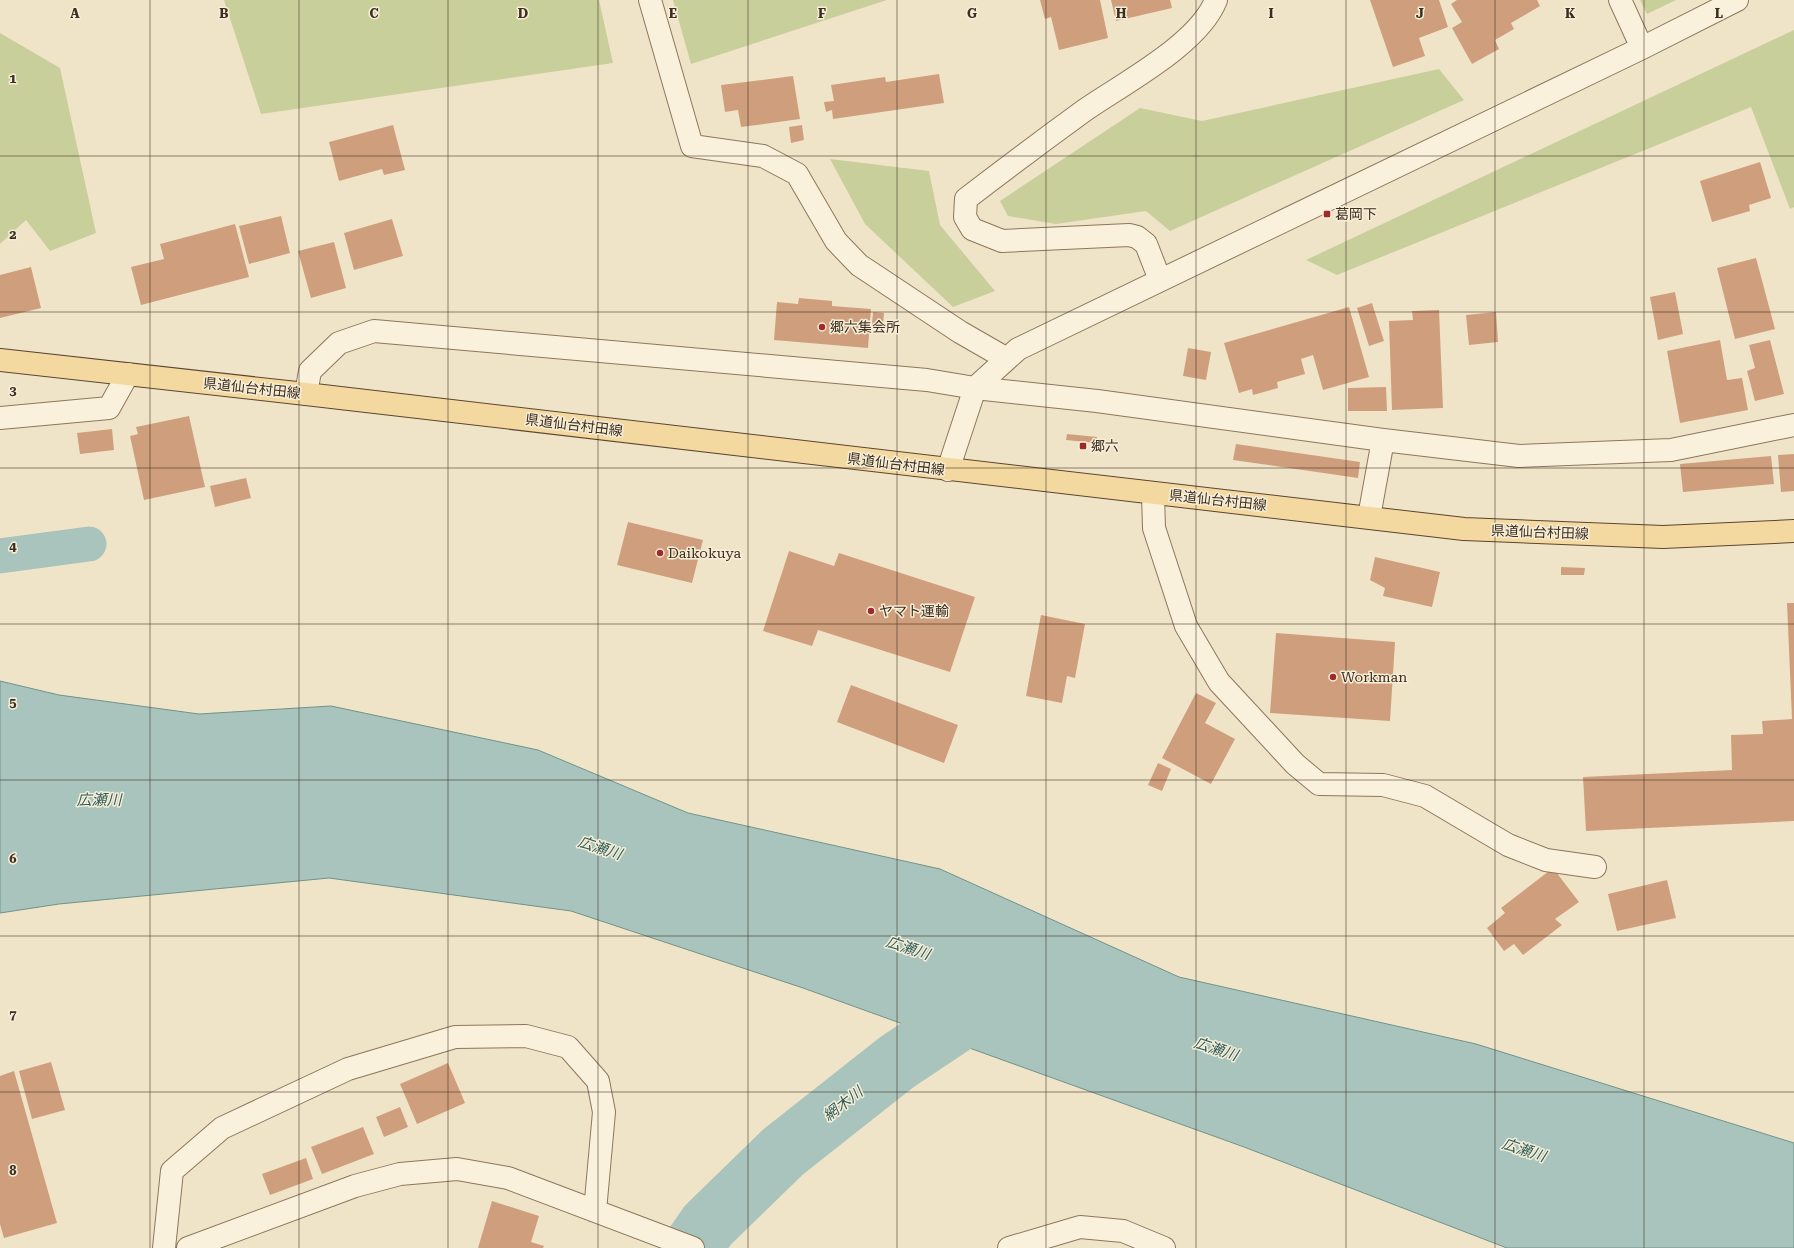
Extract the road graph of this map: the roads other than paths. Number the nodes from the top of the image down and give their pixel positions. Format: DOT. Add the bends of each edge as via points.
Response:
graph roads {
  1 [pos="650,0"];
  2 [pos="1216,0"];
  3 [pos="1620,0"];
  4 [pos="1737,0"];
  5 [pos="1642,48"];
  6 [pos="1160,280"];
  7 [pos="1007,359"];
  8 [pos="0,360"];
  9 [pos="128,374"];
  10 [pos="975,388"];
  11 [pos="306,394"];
  12 [pos="0,418"];
  13 [pos="1794,425"];
  14 [pos="1382,440"];
  15 [pos="948,470"];
  16 [pos="1153,494"];
  17 [pos="1369,517"];
  18 [pos="1794,531"];
  19 [pos="1595,867"];
  20 [pos="596,1211"];
  21 [pos="164,1248"];
  22 [pos="188,1248"];
  23 [pos="694,1248"];
  24 [pos="1009,1248"];
  25 [pos="1164,1248"];
  1 -- 7 [label="street" via="692,146 763,156 797,174 836,241 859,264 960,332"];
  2 -- 6 [label="street" via="1212,11 1196,31 1170,52 1086,110 966,199 965,217 972,229 1002,241 1129,235 1137,237 1146,244"];
  3 -- 5 [label="street"];
  4 -- 5 [label="street"];
  5 -- 6 [label="street"];
  6 -- 7 [label="street" via="1018,349"];
  7 -- 10 [label="street"];
  8 -- 9 [label="main road, 県道仙台村田線"];
  9 -- 11 [label="main road, 県道仙台村田線"];
  9 -- 12 [label="street" via="109,408"];
  10 -- 11 [label="street" via="927,380 374,331 339,343 310,371"];
  10 -- 14 [label="street" via="1097,401"];
  10 -- 15 [label="street"];
  11 -- 15 [label="main road, 県道仙台村田線"];
  13 -- 14 [label="street" via="1671,450 1518,456"];
  14 -- 17 [label="street"];
  15 -- 16 [label="main road, 県道仙台村田線"];
  16 -- 17 [label="main road, 県道仙台村田線"];
  16 -- 19 [label="street" via="1154,528 1186,626 1220,682 1295,764 1319,784 1383,785 1425,796 1514,847 1546,860"];
  17 -- 18 [label="main road, 県道仙台村田線" via="1464,529 1664,537"];
  20 -- 21 [label="street" via="604,1112 598,1081 568,1047 526,1036 455,1037 348,1069 222,1128 172,1171"];
  20 -- 22 [label="street" via="508,1178 457,1169 407,1174 355,1186"];
  20 -- 23 [label="street"];
  24 -- 25 [label="street" via="1080,1227 1123,1231"];
}
